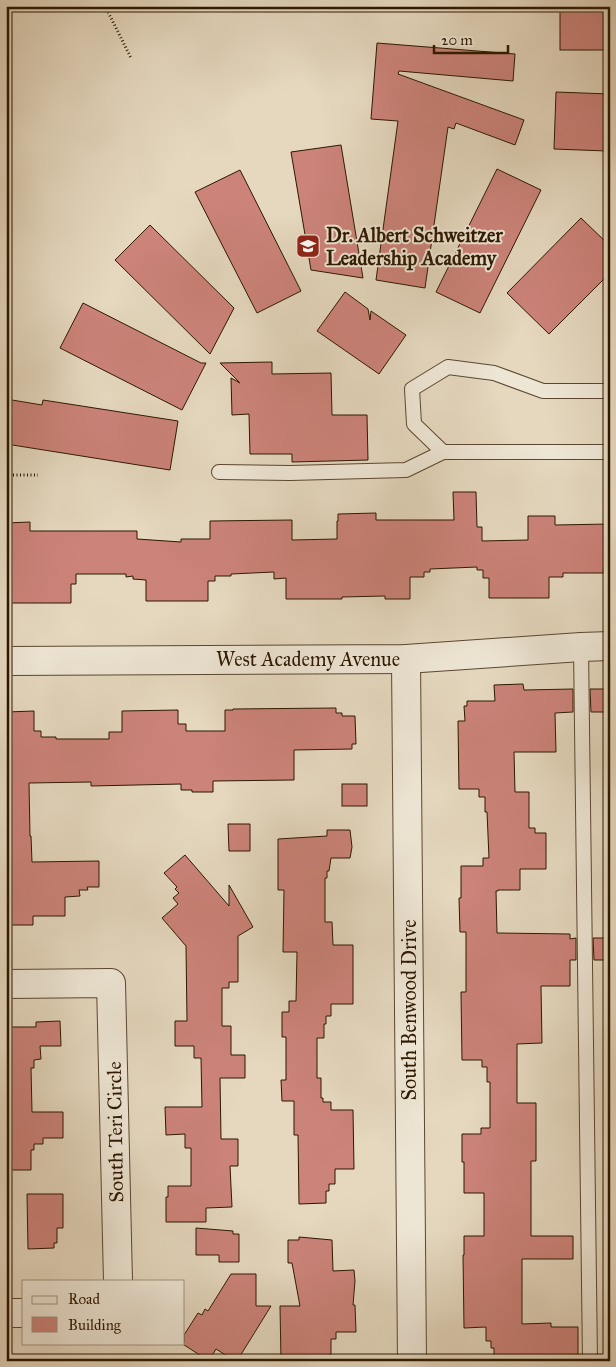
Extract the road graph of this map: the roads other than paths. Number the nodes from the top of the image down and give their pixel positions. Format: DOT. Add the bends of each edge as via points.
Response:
graph roads {
  1 [pos="610,391"];
  2 [pos="443,452"];
  3 [pos="610,452"];
  4 [pos="219,472"];
  5 [pos="581,646"];
  6 [pos="610,646"];
  7 [pos="406,659"];
  8 [pos="6,661"];
  9 [pos="6,984"];
  10 [pos="118,1280"];
  11 [pos="6,1313"];
  12 [pos="22,1313"];
  13 [pos="412,1361"];
  14 [pos="590,1361"];
  1 -- 2 [label="lane" via="543,391 494,374 448,367 412,390 414,424"];
  2 -- 3 [label="lane"];
  2 -- 4 [label="lane" via="406,470"];
  5 -- 6 [label="street, West Academy Avenue"];
  5 -- 7 [label="street, West Academy Avenue"];
  5 -- 14 [label="lane"];
  7 -- 8 [label="street, West Academy Avenue"];
  7 -- 13 [label="street, South Benwood Drive"];
  9 -- 10 [label="street, South Teri Circle" via="111,983"];
  11 -- 12 [label="street"];
}
